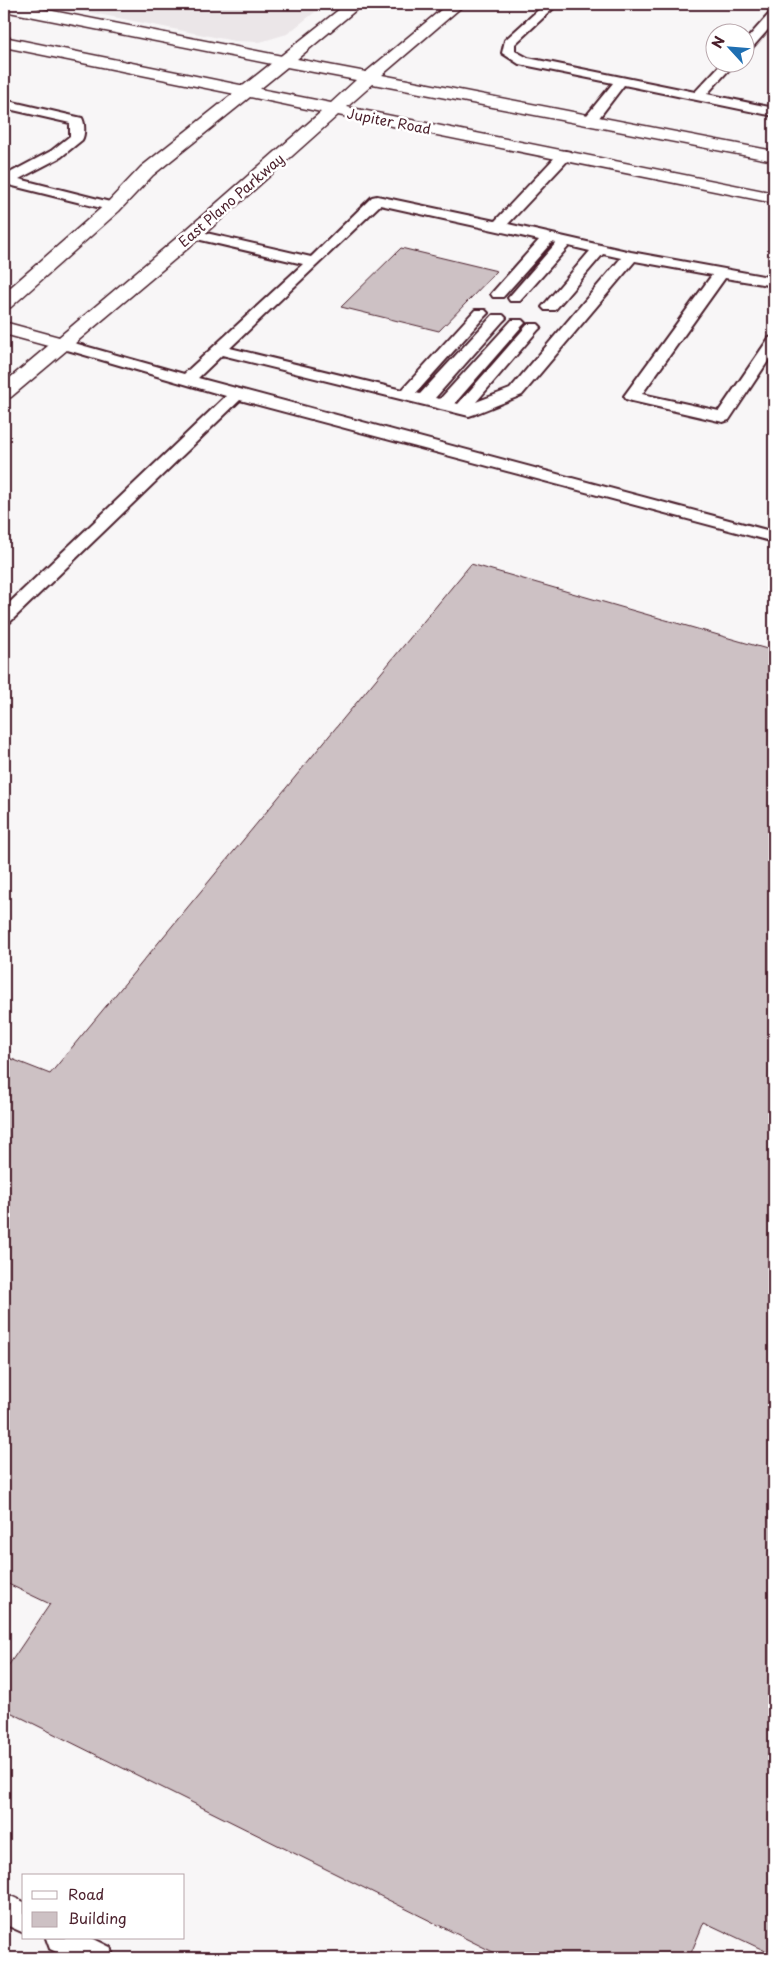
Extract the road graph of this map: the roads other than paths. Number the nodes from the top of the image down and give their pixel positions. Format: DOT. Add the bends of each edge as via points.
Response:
graph roads {
  1 [pos="355,4"];
  2 [pos="457,4"];
  3 [pos="552,4"];
  4 [pos="16,6"];
  5 [pos="774,16"];
  6 [pos="756,35"];
  7 [pos="4,42"];
  8 [pos="282,61"];
  9 [pos="721,72"];
  10 [pos="368,79"];
  11 [pos="621,81"];
  12 [pos="245,91"];
  13 [pos="698,97"];
  14 [pos="4,104"];
  15 [pos="334,110"];
  16 [pos="774,112"];
  17 [pos="590,120"];
  18 [pos="565,155"];
  19 [pos="774,156"];
  20 [pos="5,181"];
  21 [pos="774,198"];
  22 [pos="113,207"];
  23 [pos="498,226"];
  24 [pos="193,234"];
  25 [pos="548,238"];
  26 [pos="566,241"];
  27 [pos="583,245"];
  28 [pos="599,249"];
  29 [pos="631,256"];
  30 [pos="571,260"];
  31 [pos="314,262"];
  32 [pos="721,273"];
  33 [pos="774,282"];
  34 [pos="498,294"];
  35 [pos="515,298"];
  36 [pos="4,303"];
  37 [pos="550,307"];
  38 [pos="480,314"];
  39 [pos="498,318"];
  40 [pos="518,323"];
  41 [pos="533,327"];
  42 [pos="4,328"];
  43 [pos="774,341"];
  44 [pos="62,344"];
  45 [pos="219,350"];
  46 [pos="187,380"];
  47 [pos="4,393"];
  48 [pos="237,394"];
  49 [pos="406,395"];
  50 [pos="424,400"];
  51 [pos="444,405"];
  52 [pos="462,409"];
  53 [pos="774,537"];
  54 [pos="4,618"];
  55 [pos="4,1908"];
  56 [pos="22,1917"];
  57 [pos="66,1940"];
  58 [pos="99,1958"];
  1 -- 8 [label="main road"];
  2 -- 10 [label="main road, East Plano Parkway"];
  3 -- 11 [label="lane" via="508,43 508,53 524,61"];
  4 -- 8 [label="main road"];
  5 -- 6 [label="lane"];
  7 -- 12 [label="main road, Jupiter Road"];
  8 -- 10 [label="main road"];
  8 -- 12 [label="main road"];
  9 -- 13 [label="lane"];
  10 -- 15 [label="main road, East Plano Parkway"];
  10 -- 17 [label="main road"];
  11 -- 13 [label="lane"];
  11 -- 17 [label="lane"];
  12 -- 15 [label="main road, Jupiter Road"];
  12 -- 22 [label="main road" via="147,171"];
  13 -- 16 [label="lane"];
  14 -- 20 [label="lane" via="77,121 77,137 56,154"];
  15 -- 18 [label="main road, Jupiter Road"];
  15 -- 24 [label="main road, East Plano Parkway"];
  17 -- 19 [label="main road"];
  18 -- 21 [label="main road, Jupiter Road"];
  18 -- 23 [label="lane"];
  20 -- 22 [label="lane"];
  22 -- 36 [label="main road"];
  23 -- 25 [label="lane"];
  23 -- 31 [label="lane" via="377,200"];
  24 -- 31 [label="lane"];
  24 -- 44 [label="main road, East Plano Parkway"];
  25 -- 26 [label="lane"];
  25 -- 34 [label="lane"];
  26 -- 27 [label="lane"];
  26 -- 35 [label="lane"];
  27 -- 28 [label="lane"];
  27 -- 30 [label="lane"];
  28 -- 29 [label="lane"];
  28 -- 37 [label="lane"];
  29 -- 32 [label="lane"];
  29 -- 52 [label="lane" via="516,392 469,411"];
  31 -- 45 [label="lane"];
  32 -- 33 [label="lane"];
  32 -- 43 [label="lane" via="632,396 723,417"];
  38 -- 49 [label="lane"];
  39 -- 50 [label="lane"];
  40 -- 51 [label="lane"];
  41 -- 52 [label="lane"];
  42 -- 44 [label="main road"];
  44 -- 46 [label="lane"];
  44 -- 47 [label="main road, East Plano Parkway"];
  45 -- 46 [label="lane"];
  45 -- 49 [label="lane"];
  46 -- 48 [label="lane"];
  48 -- 53 [label="lane"];
  48 -- 54 [label="lane"];
  49 -- 50 [label="lane"];
  50 -- 51 [label="lane"];
  51 -- 52 [label="lane"];
  55 -- 56 [label="lane"];
  57 -- 58 [label="lane"];
}
